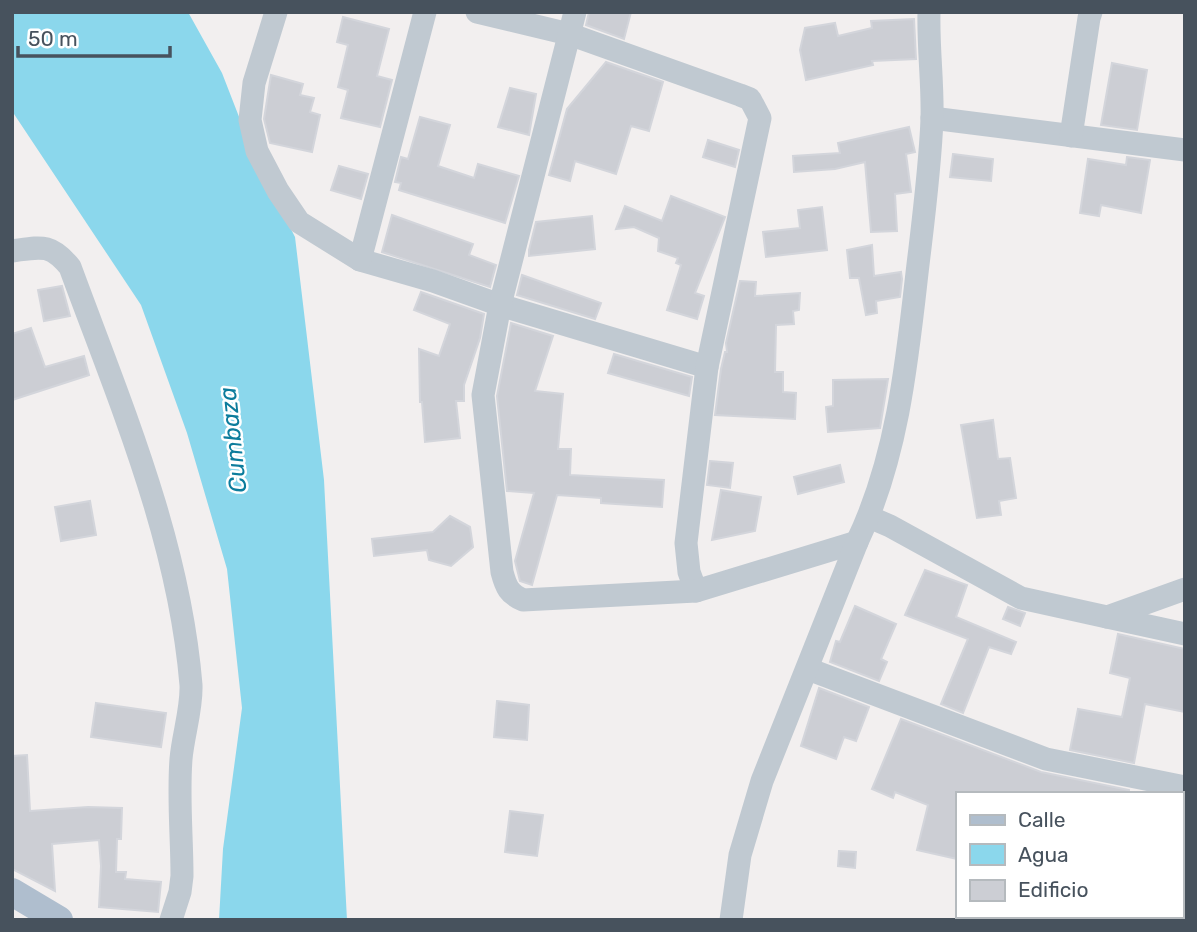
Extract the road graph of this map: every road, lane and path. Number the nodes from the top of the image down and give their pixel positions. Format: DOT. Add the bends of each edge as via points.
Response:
graph roads {
  1 [pos="276,12"];
  2 [pos="425,12"];
  3 [pos="477,12"];
  4 [pos="929,12"];
  5 [pos="1091,12"];
  6 [pos="572,23"];
  7 [pos="932,118"];
  8 [pos="1071,136"];
  9 [pos="1185,150"];
  10 [pos="12,251"];
  11 [pos="360,260"];
  12 [pos="500,305"];
  13 [pos="707,368"];
  14 [pos="869,517"];
  15 [pos="857,542"];
  16 [pos="1185,589"];
  17 [pos="696,591"];
  18 [pos="1107,617"];
  19 [pos="1185,634"];
  20 [pos="808,669"];
  21 [pos="1185,788"];
  22 [pos="12,892"];
  23 [pos="59,920"];
  24 [pos="172,920"];
  25 [pos="731,920"];
  1 -- 11 [label="street" via="254,83 250,120 257,151 299,222"];
  2 -- 11 [label="street"];
  3 -- 6 [label="street"];
  4 -- 7 [label="street"];
  5 -- 8 [label="street"];
  6 -- 12 [label="street"];
  6 -- 13 [label="street" via="750,99 760,118"];
  7 -- 8 [label="street"];
  7 -- 14 [label="street" via="906,363"];
  8 -- 9 [label="street"];
  10 -- 24 [label="street" via="51,249 70,267 145,471 168,548 191,689 181,761 182,876"];
  11 -- 12 [label="street"];
  12 -- 13 [label="street"];
  12 -- 17 [label="street" via="483,395 505,586 512,596 523,600"];
  13 -- 17 [label="street" via="686,543"];
  14 -- 15 [label="street"];
  14 -- 18 [label="street" via="1021,598"];
  15 -- 17 [label="street"];
  15 -- 20 [label="street"];
  16 -- 18 [label="street"];
  18 -- 19 [label="street"];
  20 -- 21 [label="street" via="1046,759"];
  20 -- 25 [label="street" via="758,794 740,855"];
  22 -- 23 [label="main road"];
}
